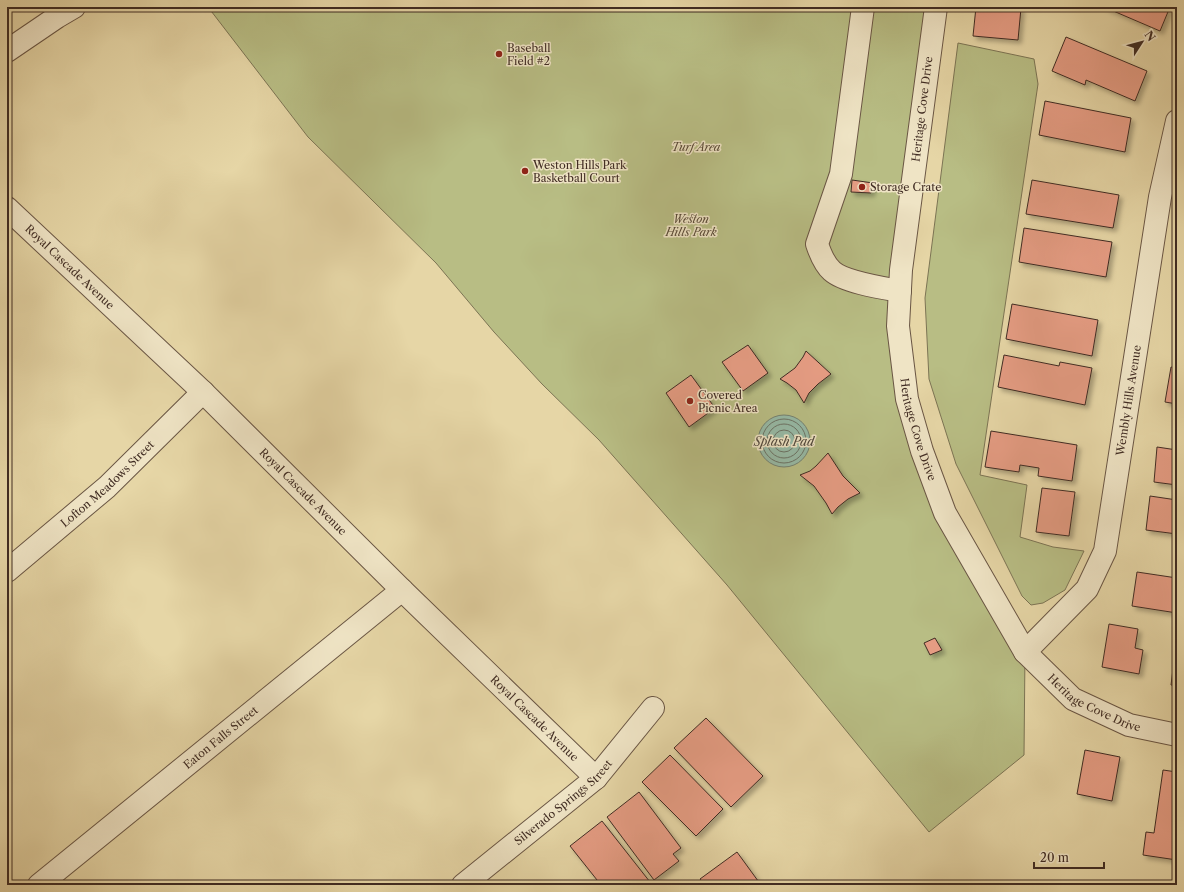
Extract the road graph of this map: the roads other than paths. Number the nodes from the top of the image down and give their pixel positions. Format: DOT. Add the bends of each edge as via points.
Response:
graph roads {
  1 [pos="74,7"];
  2 [pos="863,7"];
  3 [pos="936,7"];
  4 [pos="7,51"];
  5 [pos="1177,121"];
  6 [pos="7,208"];
  7 [pos="900,291"];
  8 [pos="203,392"];
  9 [pos="7,571"];
  10 [pos="402,590"];
  11 [pos="1025,652"];
  12 [pos="653,708"];
  13 [pos="1177,735"];
  14 [pos="596,778"];
  15 [pos="39,885"];
  16 [pos="463,885"];
  1 -- 4 [label="street"];
  2 -- 7 [label="street" via="841,174 817,244 823,260 831,271 843,278"];
  3 -- 7 [label="street, Heritage Cove Drive"];
  5 -- 11 [label="street, Wembly Hills Avenue" via="1160,197 1105,551 1087,589"];
  6 -- 8 [label="street, Royal Cascade Avenue"];
  7 -- 11 [label="street, Heritage Cove Drive" via="898,326 907,399 922,451 945,513"];
  8 -- 9 [label="street, Lofton Meadows Street" via="107,487"];
  8 -- 10 [label="street, Royal Cascade Avenue"];
  10 -- 14 [label="street, Royal Cascade Avenue"];
  10 -- 15 [label="street, Eaton Falls Street"];
  11 -- 13 [label="street, Heritage Cove Drive" via="1073,699 1129,725"];
  12 -- 14 [label="street, Silverado Springs Street"];
  14 -- 16 [label="street, Silverado Springs Street"];
}
